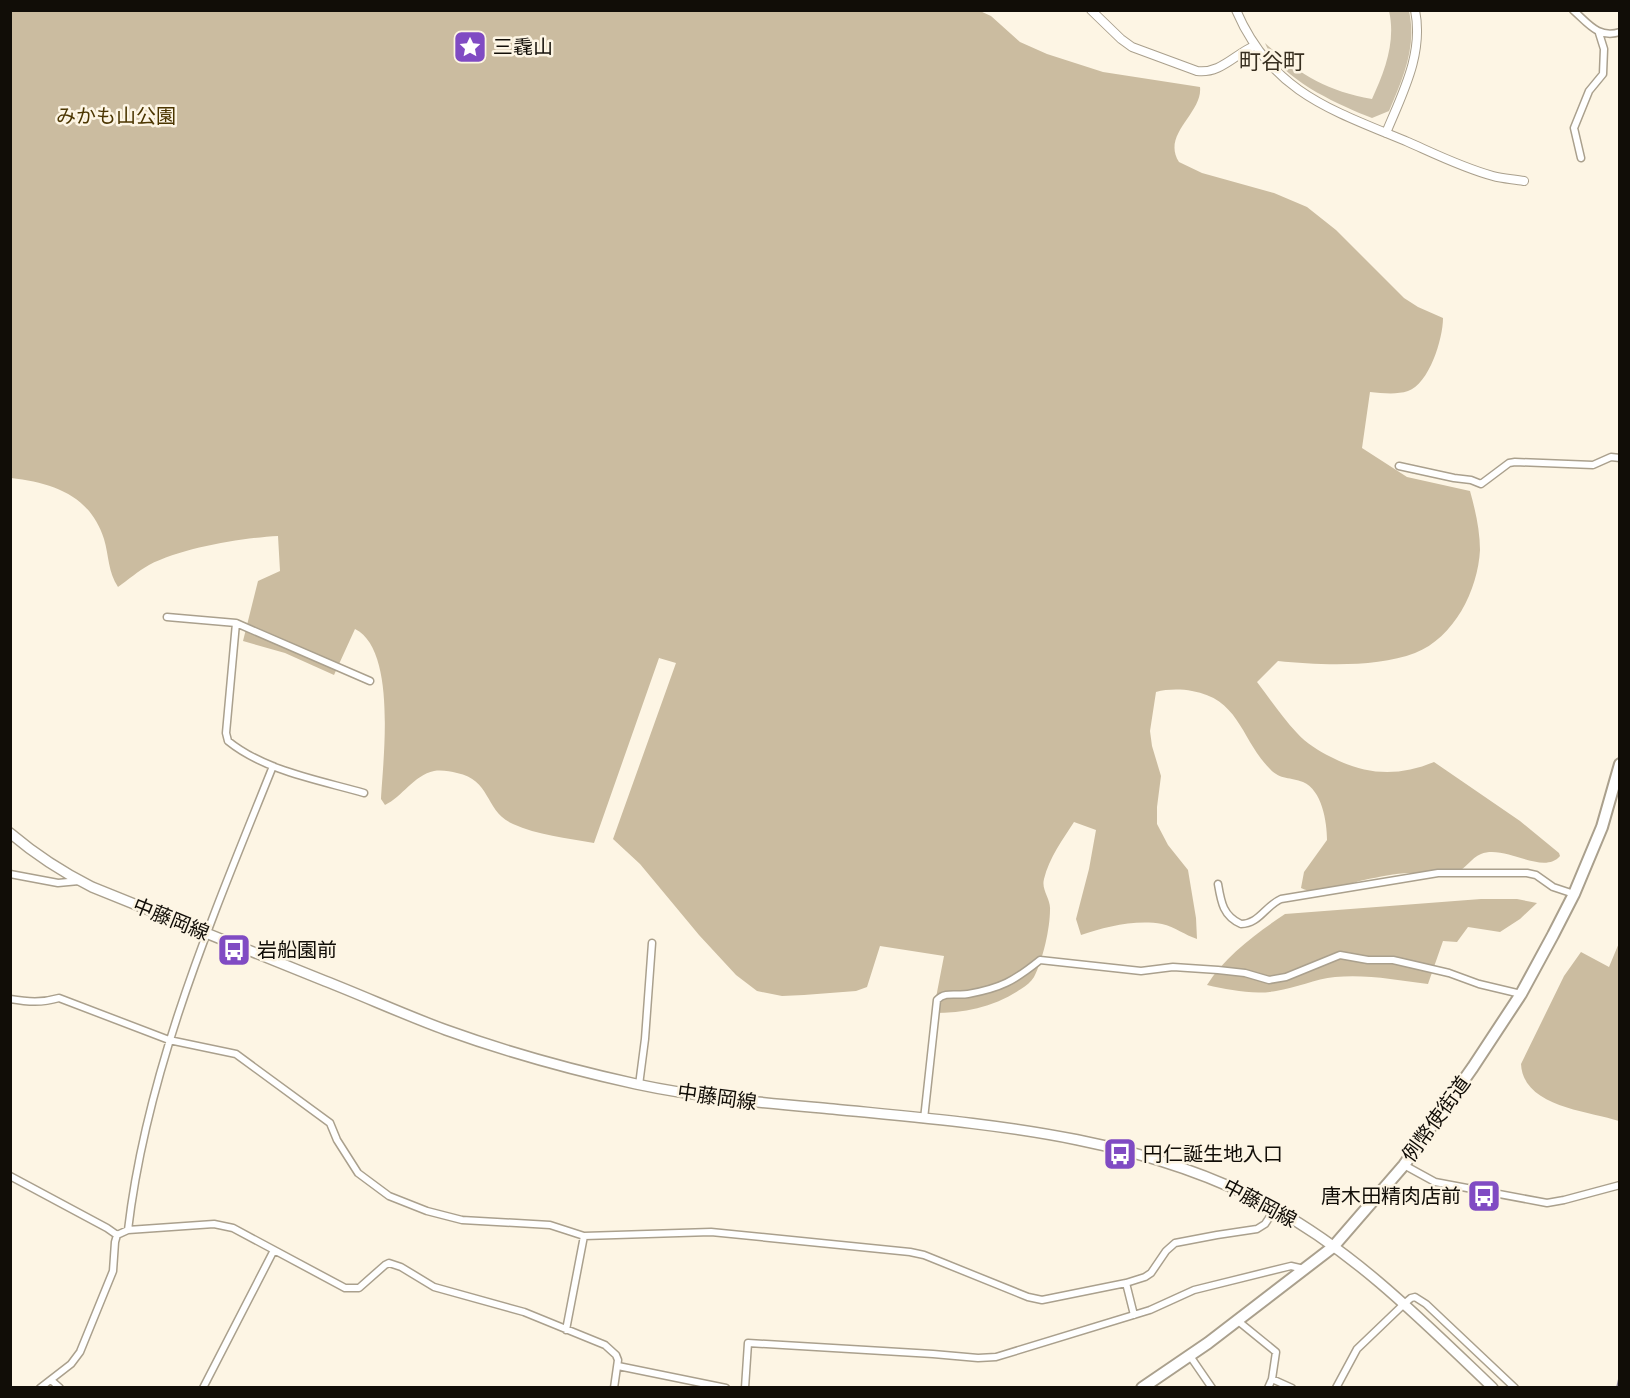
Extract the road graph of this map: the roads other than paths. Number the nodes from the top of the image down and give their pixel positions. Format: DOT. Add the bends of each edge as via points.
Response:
graph roads {
  1 [pos="1091,10"];
  2 [pos="1236,10"];
  3 [pos="1415,10"];
  4 [pos="1573,10"];
  5 [pos="1620,32"];
  6 [pos="1599,33"];
  7 [pos="1254,46"];
  8 [pos="1386,133"];
  9 [pos="1581,158"];
  10 [pos="1524,181"];
  11 [pos="1620,458"];
  12 [pos="1399,466"];
  13 [pos="167,618"];
  14 [pos="236,623"];
  15 [pos="370,681"];
  16 [pos="1620,764"];
  17 [pos="273,766"];
  18 [pos="364,794"];
  19 [pos="10,833"];
  20 [pos="10,874"];
  21 [pos="79,880"];
  22 [pos="1218,884"];
  23 [pos="1574,894"];
  24 [pos="207,934"];
  25 [pos="652,942"];
  26 [pos="1521,994"];
  27 [pos="10,999"];
  28 [pos="169,1040"];
  29 [pos="639,1085"];
  30 [pos="924,1119"];
  31 [pos="1404,1165"];
  32 [pos="10,1176"];
  33 [pos="1620,1185"];
  34 [pos="1275,1209"];
  35 [pos="128,1230"];
  36 [pos="117,1235"];
  37 [pos="584,1236"];
  38 [pos="1333,1247"];
  39 [pos="273,1250"];
  40 [pos="1305,1269"];
  41 [pos="1126,1283"];
  42 [pos="1404,1304"];
  43 [pos="1134,1315"];
  44 [pos="1238,1321"];
  45 [pos="566,1330"];
  46 [pos="1190,1356"];
  47 [pos="618,1366"];
  48 [pos="1272,1379"];
  49 [pos="51,1380"];
  50 [pos="40,1388"];
  51 [pos="60,1388"];
  52 [pos="203,1388"];
  53 [pos="614,1388"];
  54 [pos="726,1388"];
  55 [pos="745,1388"];
  56 [pos="1142,1388"];
  57 [pos="1212,1388"];
  58 [pos="1268,1388"];
  59 [pos="1292,1388"];
  60 [pos="1336,1388"];
  61 [pos="1493,1388"];
  62 [pos="1515,1388"];
  1 -- 7 [label="street" via="1132,47 1197,71 1216,70"];
  2 -- 7 [label="street"];
  3 -- 8 [label="street" via="1416,57"];
  4 -- 6 [label="street"];
  5 -- 6 [label="street"];
  6 -- 9 [label="street" via="1604,49 1603,74 1589,91 1574,128"];
  7 -- 8 [label="street" via="1298,91"];
  8 -- 10 [label="street" via="1470,168"];
  11 -- 12 [label="street" via="1611,457 1593,465 1509,463 1481,484"];
  13 -- 14 [label="street"];
  14 -- 15 [label="street"];
  14 -- 17 [label="street" via="228,741"];
  16 -- 23 [label="main road, 例幣使街道" via="1602,827"];
  17 -- 18 [label="street"];
  17 -- 24 [label="street"];
  19 -- 21 [label="main road, 中藤岡線" via="34,853"];
  20 -- 21 [label="street" via="58,883"];
  21 -- 24 [label="main road, 中藤岡線"];
  22 -- 23 [label="street" via="1226,914 1240,924 1255,921 1281,899 1438,873 1527,873"];
  23 -- 26 [label="main road, 例幣使街道"];
  24 -- 28 [label="street"];
  24 -- 29 [label="main road, 中藤岡線" via="465,1037"];
  25 -- 29 [label="street"];
  26 -- 30 [label="street" via="1393,960 1340,955 1269,980 1218,970 1173,967 1141,971 1040,960 1007,984 939,997"];
  26 -- 31 [label="main road, 例幣使街道"];
  27 -- 28 [label="street" via="46,1002 59,998"];
  28 -- 35 [label="street" via="140,1156"];
  28 -- 37 [label="street" via="236,1054 330,1123 358,1173 389,1196 462,1220 550,1225"];
  29 -- 30 [label="main road, 中藤岡線" via="753,1102"];
  30 -- 34 [label="main road, 中藤岡線" via="1054,1134 1120,1148 1199,1173"];
  31 -- 33 [label="street" via="1435,1182 1547,1203"];
  31 -- 38 [label="main road, 例幣使街道"];
  32 -- 36 [label="street"];
  34 -- 38 [label="main road, 中藤岡線"];
  34 -- 41 [label="street" via="1266,1224 1257,1229 1175,1243 1151,1273"];
  35 -- 36 [label="street"];
  35 -- 39 [label="street" via="214,1224 233,1228"];
  36 -- 49 [label="street" via="113,1271 88,1335 71,1364"];
  37 -- 41 [label="street" via="711,1232 910,1252 1042,1300"];
  37 -- 45 [label="street"];
  38 -- 40 [label="main road, 例幣使街道"];
  38 -- 42 [label="main road, 中藤岡線"];
  39 -- 45 [label="street" via="345,1288 360,1288 389,1263 434,1287 524,1311"];
  39 -- 52 [label="street"];
  40 -- 43 [label="street" via="1291,1266 1194,1290"];
  40 -- 44 [label="main road, 例幣使街道"];
  41 -- 43 [label="street"];
  42 -- 60 [label="street" via="1357,1349"];
  42 -- 61 [label="main road, 中藤岡線"];
  42 -- 62 [label="street" via="1411,1298 1419,1299"];
  43 -- 55 [label="street" via="996,1357 748,1343"];
  44 -- 46 [label="main road, 例幣使街道"];
  44 -- 48 [label="street" via="1276,1352"];
  45 -- 47 [label="street" via="611,1349"];
  46 -- 56 [label="main road, 例幣使街道"];
  46 -- 57 [label="street"];
  47 -- 53 [label="street"];
  47 -- 54 [label="street"];
  48 -- 58 [label="street"];
  48 -- 59 [label="street"];
  49 -- 50 [label="street"];
  49 -- 51 [label="street"];
}
